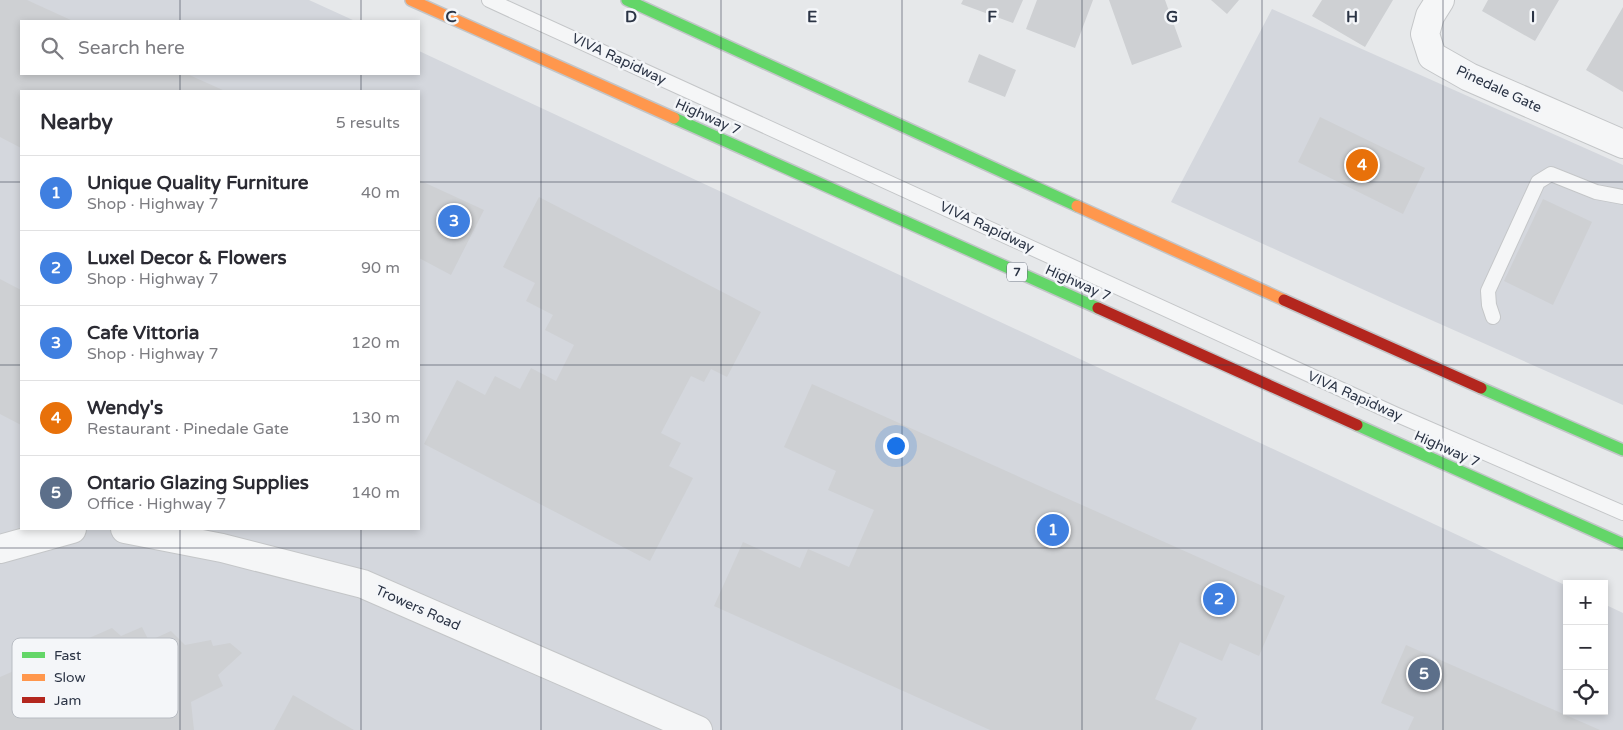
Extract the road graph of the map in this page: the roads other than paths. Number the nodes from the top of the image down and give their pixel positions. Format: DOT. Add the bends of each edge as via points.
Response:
graph roads {
  1 [pos="410,0"];
  2 [pos="489,0"];
  3 [pos="627,0"];
  4 [pos="1440,0"];
  5 [pos="1623,144"];
  6 [pos="1623,197"];
  7 [pos="1493,317"];
  8 [pos="1623,450"];
  9 [pos="1623,513"];
  10 [pos="68,530"];
  11 [pos="130,530"];
  12 [pos="1623,544"];
  13 [pos="0,549"];
  14 [pos="698,730"];
  1 -- 12 [label="main road, Highway 7 / 7"];
  2 -- 9 [label="lane, VIVA Rapidway" via="1394,414"];
  3 -- 8 [label="main road" via="1360,335"];
  4 -- 5 [label="street, Pinedale Gate" via="1430,16 1425,34 1432,56 1469,76"];
  6 -- 7 [label="lane" via="1596,192 1551,174 1538,182 1488,291 1488,305"];
  10 -- 13 [label="street"];
  11 -- 14 [label="street, Trowers Road" via="222,548 363,584"];
}
